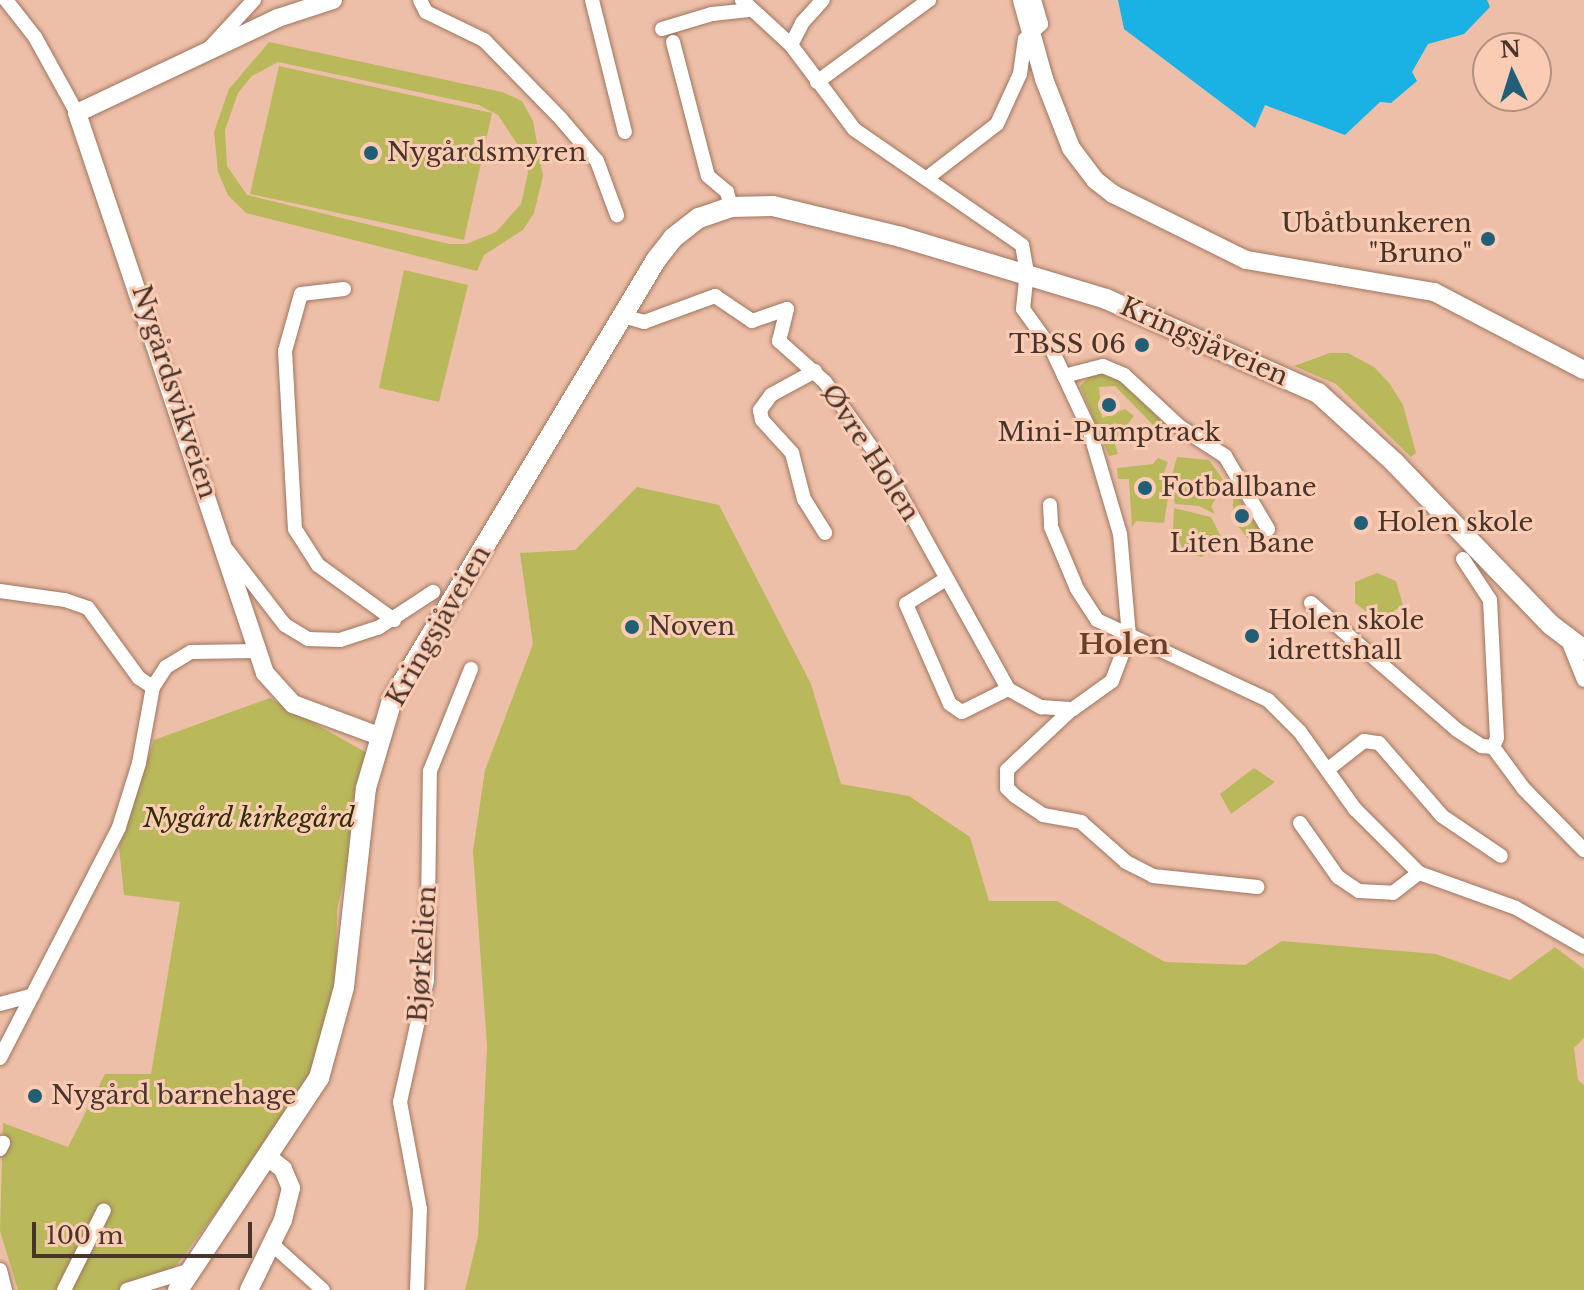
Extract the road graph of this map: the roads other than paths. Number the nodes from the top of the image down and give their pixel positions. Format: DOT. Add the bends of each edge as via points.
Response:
graph roads {
  1 [pos="6,0"];
  2 [pos="254,0"];
  3 [pos="333,0"];
  4 [pos="420,0"];
  5 [pos="592,0"];
  6 [pos="823,0"];
  7 [pos="929,0"];
  8 [pos="1022,0"];
  9 [pos="1034,0"];
  10 [pos="746,5"];
  11 [pos="662,29"];
  12 [pos="1033,35"];
  13 [pos="673,42"];
  14 [pos="791,45"];
  15 [pos="206,52"];
  16 [pos="817,82"];
  17 [pos="77,113"];
  18 [pos="625,132"];
  19 [pos="927,178"];
  20 [pos="731,207"];
  21 [pos="617,215"];
  22 [pos="1027,273"];
  23 [pos="344,289"];
  24 [pos="623,316"];
  25 [pos="1584,370"];
  26 [pos="815,371"];
  27 [pos="1064,376"];
  28 [pos="1050,505"];
  29 [pos="1268,529"];
  30 [pos="825,533"];
  31 [pos="227,550"];
  32 [pos="1463,559"];
  33 [pos="946,579"];
  34 [pos="0,591"];
  35 [pos="433,592"];
  36 [pos="1311,603"];
  37 [pos="394,620"];
  38 [pos="1129,636"];
  39 [pos="1567,638"];
  40 [pos="1584,650"];
  41 [pos="257,651"];
  42 [pos="471,669"];
  43 [pos="1584,680"];
  44 [pos="153,687"];
  45 [pos="1008,689"];
  46 [pos="1041,707"];
  47 [pos="1073,709"];
  48 [pos="1044,732"];
  49 [pos="379,736"];
  50 [pos="1493,747"];
  51 [pos="1327,770"];
  52 [pos="1300,823"];
  53 [pos="1584,850"];
  54 [pos="1501,856"];
  55 [pos="1419,873"];
  56 [pos="1257,887"];
  57 [pos="1584,947"];
  58 [pos="33,995"];
  59 [pos="0,1004"];
  60 [pos="0,1058"];
  61 [pos="269,1158"];
  62 [pos="104,1210"];
  63 [pos="273,1245"];
  64 [pos="0,1270"];
  65 [pos="191,1270"];
  66 [pos="5,1290"];
  67 [pos="64,1290"];
  68 [pos="127,1290"];
  69 [pos="178,1290"];
  70 [pos="249,1290"];
  71 [pos="323,1290"];
  72 [pos="417,1290"];
  1 -- 17 [label="street, Nygårdsvikveien" via="35,37"];
  2 -- 15 [label="street"];
  3 -- 15 [label="street" via="278,18"];
  4 -- 21 [label="street" via="426,12 484,40 561,119 597,161"];
  5 -- 18 [label="street"];
  6 -- 14 [label="street"];
  7 -- 16 [label="street"];
  8 -- 12 [label="street"];
  9 -- 12 [label="street" via="1041,24"];
  10 -- 11 [label="street"];
  10 -- 14 [label="street"];
  12 -- 19 [label="street" via="1025,39 1008,106 997,124"];
  12 -- 25 [label="street" via="1071,148 1113,194 1246,260 1434,292"];
  13 -- 20 [label="street" via="708,176 727,192"];
  14 -- 16 [label="street"];
  15 -- 17 [label="street"];
  16 -- 19 [label="street" via="854,129"];
  17 -- 31 [label="street, Nygårdsvikveien"];
  19 -- 22 [label="street" via="1015,237 1026,255"];
  20 -- 22 [label="main road, Kringsjåveien" via="792,209"];
  20 -- 24 [label="main road, Kringsjåveien" via="699,218 673,238"];
  22 -- 27 [label="street" via="1023,309"];
  22 -- 39 [label="main road, Kringsjåveien" via="1106,299 1332,402"];
  23 -- 37 [label="street" via="301,294 285,351 295,529 318,565"];
  24 -- 26 [label="street, Øvre Holen" via="644,322 715,296 752,321 787,309 779,341"];
  24 -- 49 [label="main road, Kringsjåveien" via="410,668"];
  26 -- 30 [label="street, Øvre Holen" via="771,395 760,410 762,420 792,453 804,499"];
  26 -- 33 [label="street, Øvre Holen" via="898,486"];
  27 -- 29 [label="street" via="1103,366 1124,375 1180,427 1225,456"];
  27 -- 38 [label="street" via="1113,505 1128,586"];
  28 -- 38 [label="street" via="1051,527 1087,608 1110,629"];
  31 -- 37 [label="street" via="295,634 340,640"];
  31 -- 41 [label="street, Nygårdsvikveien"];
  32 -- 50 [label="street" via="1490,600 1497,738"];
  33 -- 45 [label="street, Øvre Holen"];
  33 -- 45 [label="street" via="906,604 950,704 962,712"];
  34 -- 44 [label="street" via="88,608 139,678"];
  35 -- 37 [label="street"];
  36 -- 50 [label="street" via="1457,730"];
  38 -- 47 [label="street" via="1112,681"];
  38 -- 51 [label="street" via="1268,700"];
  39 -- 40 [label="main road, Kringsjåveien"];
  39 -- 43 [label="street"];
  41 -- 44 [label="street" via="191,652 166,667"];
  41 -- 49 [label="street, Nygårdsvikveien" via="276,689 293,704"];
  42 -- 72 [label="street, Bjørkelien" via="430,771 427,980 400,1102 420,1209"];
  44 -- 58 [label="street" via="139,763 119,827"];
  45 -- 46 [label="street"];
  46 -- 47 [label="street"];
  46 -- 48 [label="street"];
  47 -- 48 [label="street"];
  48 -- 56 [label="street" via="1007,770 1007,788 1024,805 1043,815 1081,822 1126,862 1153,876"];
  49 -- 61 [label="main road, Kringsjåveien" via="364,803 336,1021 319,1078"];
  50 -- 53 [label="street" via="1524,789"];
  51 -- 54 [label="street" via="1364,741 1379,743 1442,816"];
  51 -- 55 [label="street" via="1355,809"];
  52 -- 55 [label="street" via="1338,877 1359,891 1393,893"];
  55 -- 57 [label="street" via="1516,908"];
  58 -- 59 [label="street"];
  58 -- 60 [label="street"];
  61 -- 63 [label="street" via="283,1169 291,1188"];
  61 -- 65 [label="main road, Kringsjåveien"];
  62 -- 67 [label="street"];
  63 -- 70 [label="street"];
  63 -- 71 [label="street"];
  64 -- 66 [label="street"];
  65 -- 68 [label="street"];
  65 -- 69 [label="main road, Kringsjåveien"];
}
